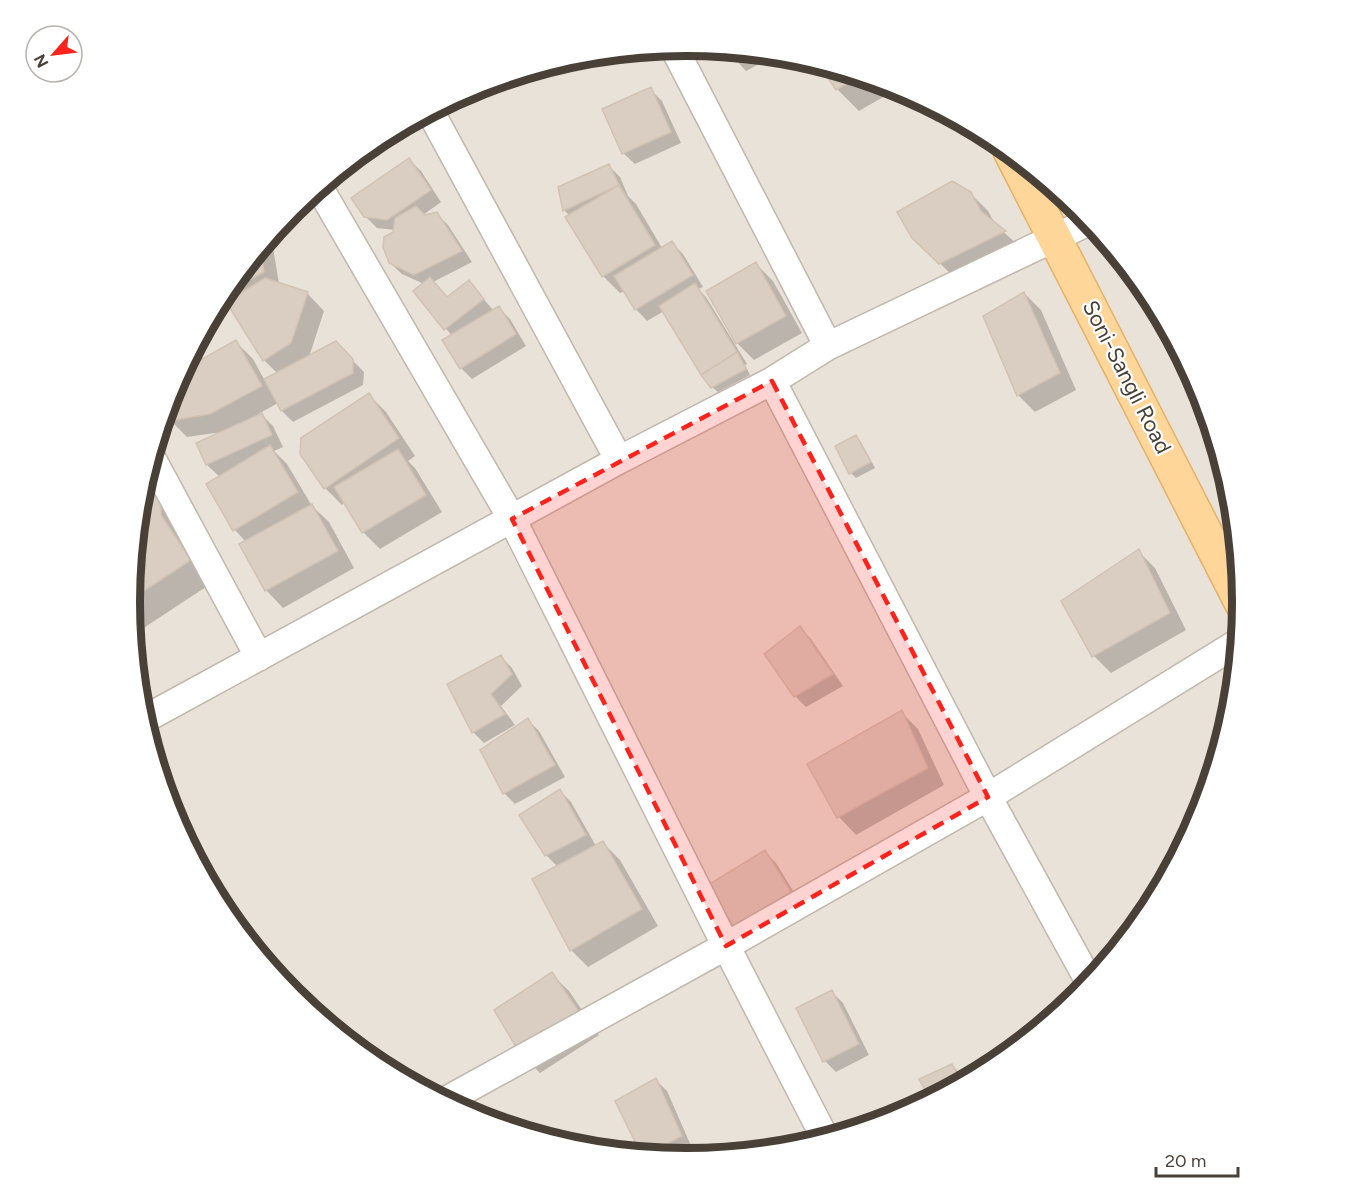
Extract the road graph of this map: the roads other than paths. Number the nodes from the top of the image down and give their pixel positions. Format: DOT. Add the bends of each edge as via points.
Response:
graph roads {
  1 [pos="678,56"];
  2 [pos="434,118"];
  3 [pos="1020,169"];
  4 [pos="323,194"];
  5 [pos="1082,225"];
  6 [pos="1056,238"];
  7 [pos="828,346"];
  8 [pos="772,381"];
  9 [pos="619,460"];
  10 [pos="157,468"];
  11 [pos="512,519"];
  12 [pos="1231,583"];
  13 [pos="1230,648"];
  14 [pos="259,657"];
  15 [pos="152,715"];
  16 [pos="988,797"];
  17 [pos="726,946"];
  18 [pos="1085,974"];
  19 [pos="455,1096"];
  20 [pos="821,1130"];
  1 -- 7 [label="street"];
  2 -- 9 [label="street"];
  3 -- 6 [label="main road, Soni-Sangli Road"];
  4 -- 11 [label="street"];
  5 -- 6 [label="street"];
  6 -- 7 [label="street"];
  6 -- 12 [label="main road, Soni-Sangli Road"];
  7 -- 8 [label="street"];
  8 -- 9 [label="street"];
  8 -- 16 [label="street"];
  9 -- 11 [label="street"];
  10 -- 14 [label="street"];
  11 -- 14 [label="street"];
  11 -- 17 [label="street"];
  13 -- 16 [label="street"];
  14 -- 15 [label="street"];
  16 -- 17 [label="street"];
  16 -- 18 [label="street"];
  17 -- 19 [label="street"];
  17 -- 20 [label="street"];
}
